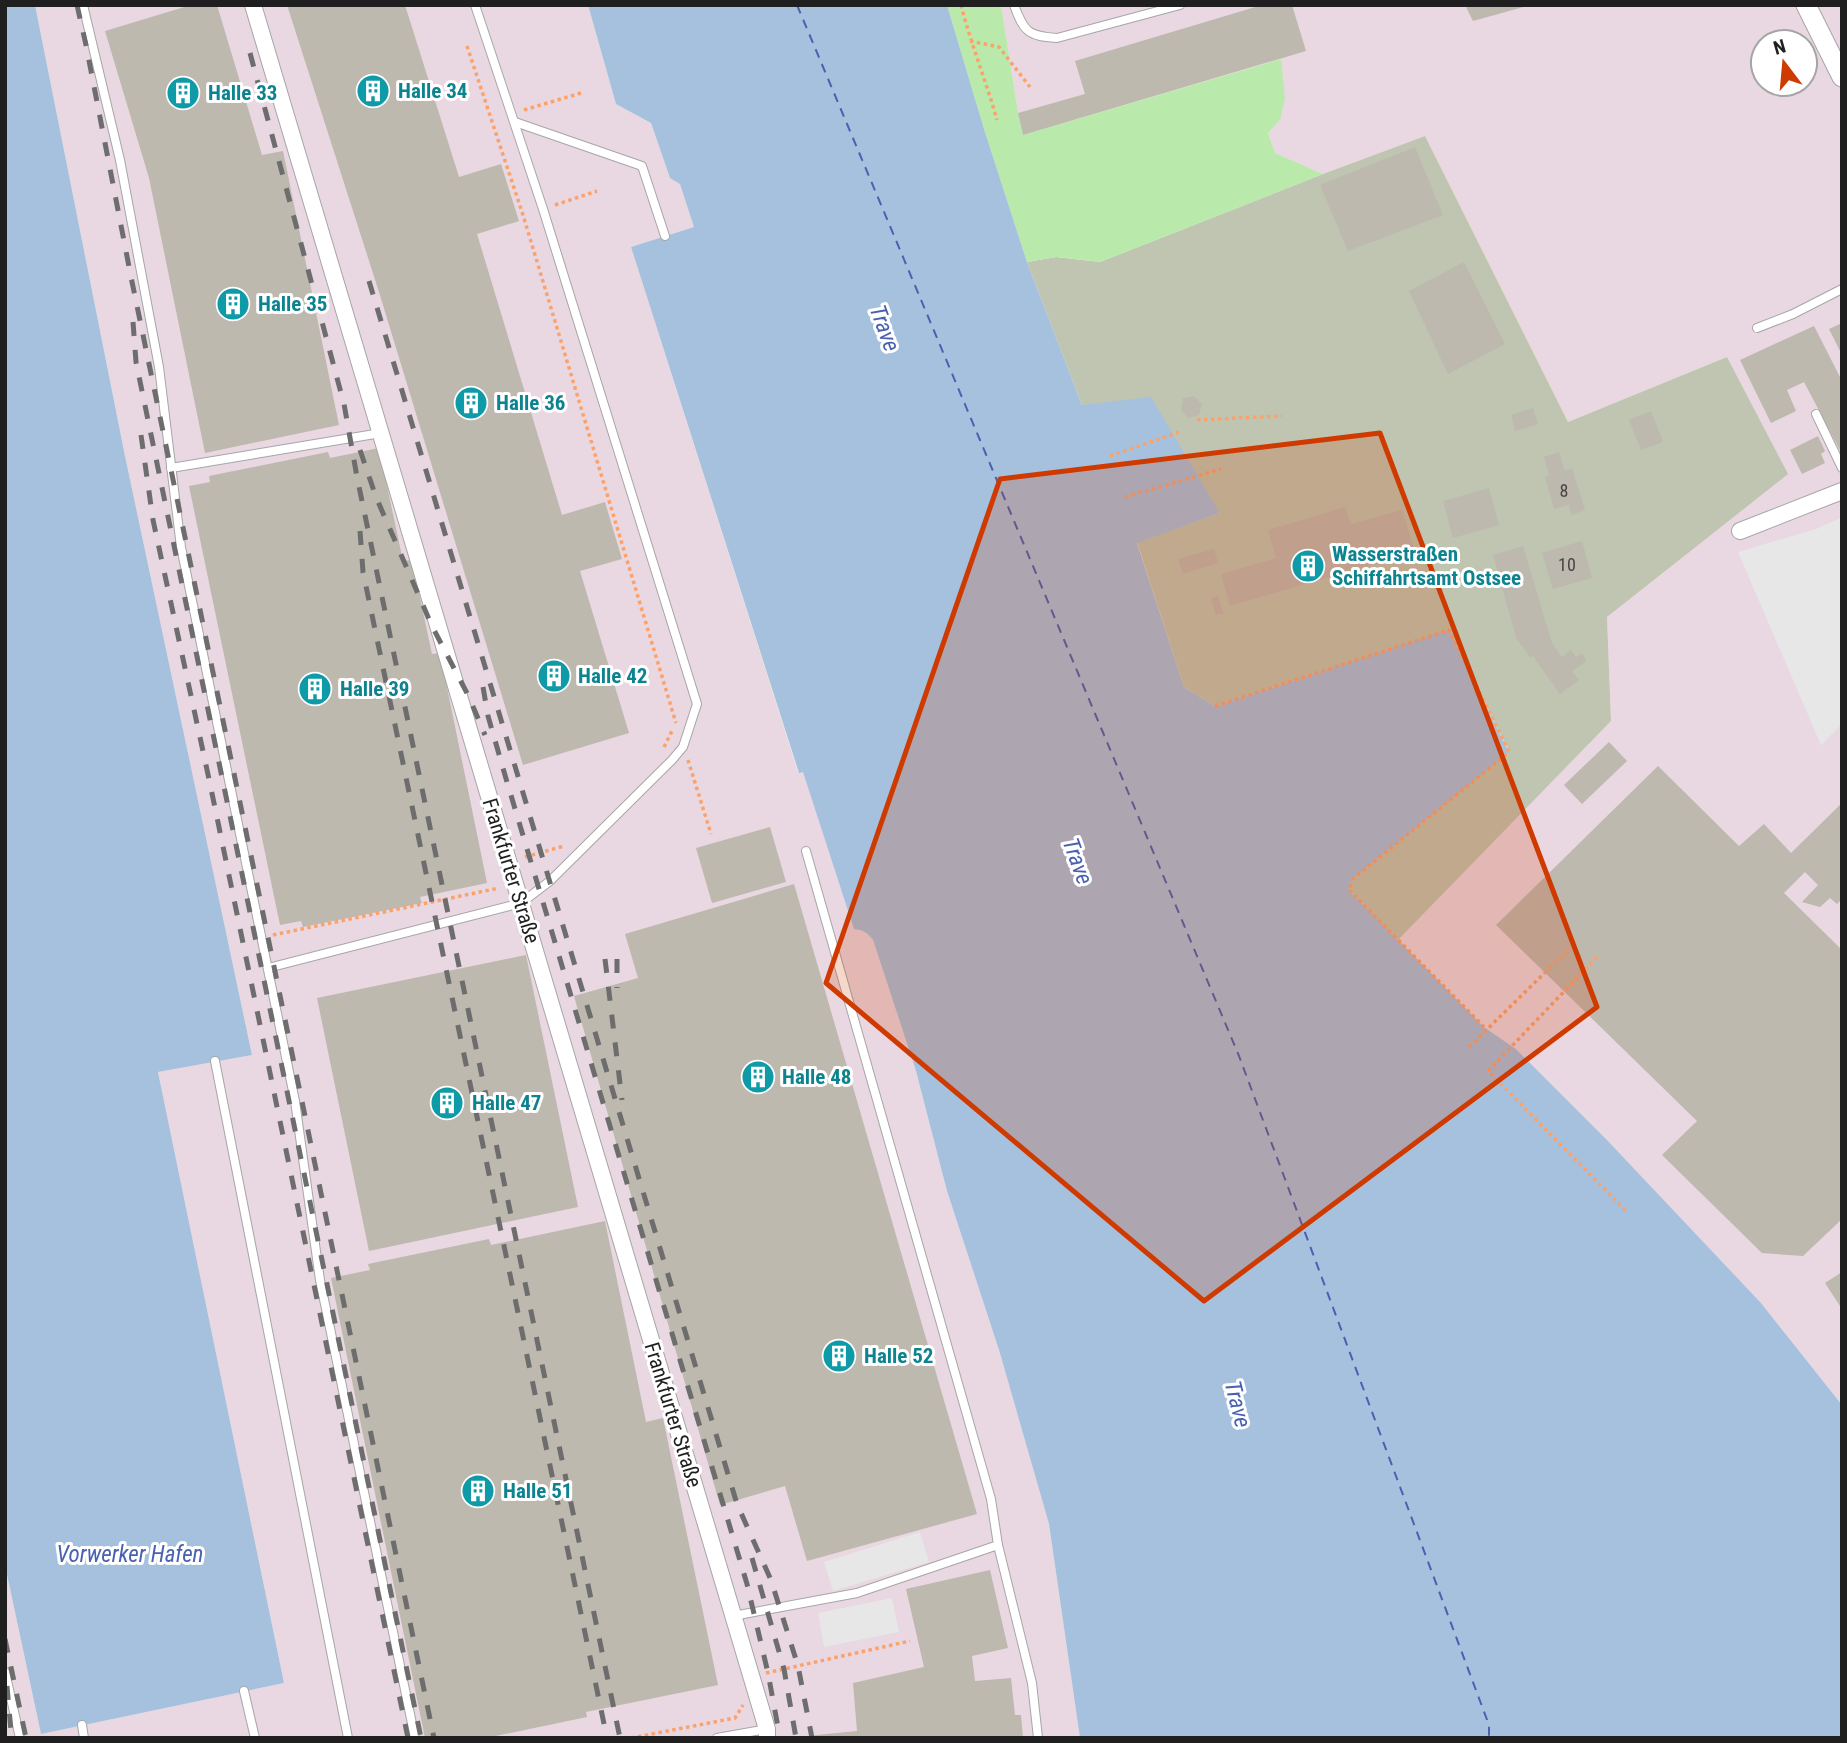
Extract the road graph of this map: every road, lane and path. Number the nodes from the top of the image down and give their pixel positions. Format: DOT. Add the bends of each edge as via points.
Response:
graph roads {
  1 [pos="83,5"];
  2 [pos="253,5"];
  3 [pos="475,5"];
  4 [pos="961,5"];
  5 [pos="1014,5"];
  6 [pos="1180,5"];
  7 [pos="1806,5"];
  8 [pos="970,41"];
  9 [pos="467,46"];
  10 [pos="1842,77"];
  11 [pos="1030,87"];
  12 [pos="581,93"];
  13 [pos="513,118"];
  14 [pos="491,120"];
  15 [pos="997,120"];
  16 [pos="597,191"];
  17 [pos="542,209"];
  18 [pos="523,215"];
  19 [pos="665,236"];
  20 [pos="1842,289"];
  21 [pos="1757,328"];
  22 [pos="1816,414"];
  23 [pos="1282,416"];
  24 [pos="1197,420"];
  25 [pos="1179,432"];
  26 [pos="381,433"];
  27 [pos="1110,456"];
  28 [pos="171,468"];
  29 [pos="1842,468"];
  30 [pos="1222,469"];
  31 [pos="1842,491"];
  32 [pos="1125,497"];
  33 [pos="1740,531"];
  34 [pos="1215,706"];
  35 [pos="676,723"];
  36 [pos="683,747"];
  37 [pos="663,748"];
  38 [pos="710,834"];
  39 [pos="572,839"];
  40 [pos="806,851"];
  41 [pos="509,863"];
  42 [pos="508,886"];
  43 [pos="521,903"];
  44 [pos="262,937"];
  45 [pos="1570,948"];
  46 [pos="1597,957"];
  47 [pos="268,968"];
  48 [pos="1484,1027"];
  49 [pos="1469,1047"];
  50 [pos="215,1061"];
  51 [pos="1627,1212"];
  52 [pos="998,1545"];
  53 [pos="733,1616"];
  54 [pos="910,1641"];
  55 [pos="5,1671"];
  56 [pos="751,1676"];
  57 [pos="244,1691"];
  58 [pos="745,1701"];
  59 [pos="82,1725"];
  60 [pos="767,1733"];
  61 [pos="20,1738"];
  62 [pos="85,1738"];
  63 [pos="255,1738"];
  64 [pos="348,1738"];
  65 [pos="415,1738"];
  66 [pos="631,1738"];
  67 [pos="717,1738"];
  68 [pos="1038,1738"];
  1 -- 28 [label="lane" via="120,160 159,367"];
  2 -- 26 [label="street, Frankfurter Straße"];
  3 -- 13 [label="lane"];
  4 -- 8 [label="path"];
  5 -- 6 [label="lane" via="1027,30 1037,37 1057,38"];
  7 -- 10 [label="street"];
  8 -- 11 [label="path" via="999,47"];
  8 -- 15 [label="path"];
  9 -- 14 [label="path"];
  12 -- 13 [label="path"];
  13 -- 14 [label="path"];
  13 -- 17 [label="lane"];
  13 -- 19 [label="lane" via="642,166"];
  14 -- 18 [label="path"];
  16 -- 17 [label="path"];
  17 -- 18 [label="path"];
  17 -- 36 [label="lane" via="697,704"];
  18 -- 35 [label="path"];
  20 -- 21 [label="lane"];
  22 -- 29 [label="lane"];
  23 -- 24 [label="path"];
  25 -- 27 [label="path"];
  26 -- 28 [label="lane"];
  26 -- 41 [label="street, Frankfurter Straße"];
  28 -- 44 [label="lane" via="181,547"];
  30 -- 32 [label="path"];
  31 -- 33 [label="street"];
  34 -- 48 [label="path" via="1449,630 1509,752 1353,879 1349,890"];
  35 -- 36 [label="path"];
  35 -- 37 [label="path"];
  36 -- 38 [label="path"];
  36 -- 43 [label="lane" via="550,881"];
  39 -- 41 [label="path" via="562,848"];
  40 -- 52 [label="lane" via="991,1499"];
  41 -- 43 [label="street, Frankfurter Straße"];
  42 -- 44 [label="path"];
  43 -- 47 [label="lane"];
  43 -- 53 [label="street, Frankfurter Straße"];
  44 -- 47 [label="lane"];
  45 -- 49 [label="path"];
  46 -- 51 [label="path" via="1488,1071"];
  47 -- 65 [label="lane" via="295,1101 320,1280"];
  50 -- 64 [label="lane"];
  52 -- 53 [label="lane" via="857,1593"];
  52 -- 68 [label="lane" via="1032,1683"];
  53 -- 56 [label="street, Frankfurter Straße"];
  54 -- 56 [label="path"];
  55 -- 61 [label="lane"];
  56 -- 60 [label="street, Frankfurter Straße"];
  57 -- 63 [label="lane"];
  58 -- 66 [label="path" via="735,1718"];
  59 -- 62 [label="lane"];
  60 -- 67 [label="lane"];
}
